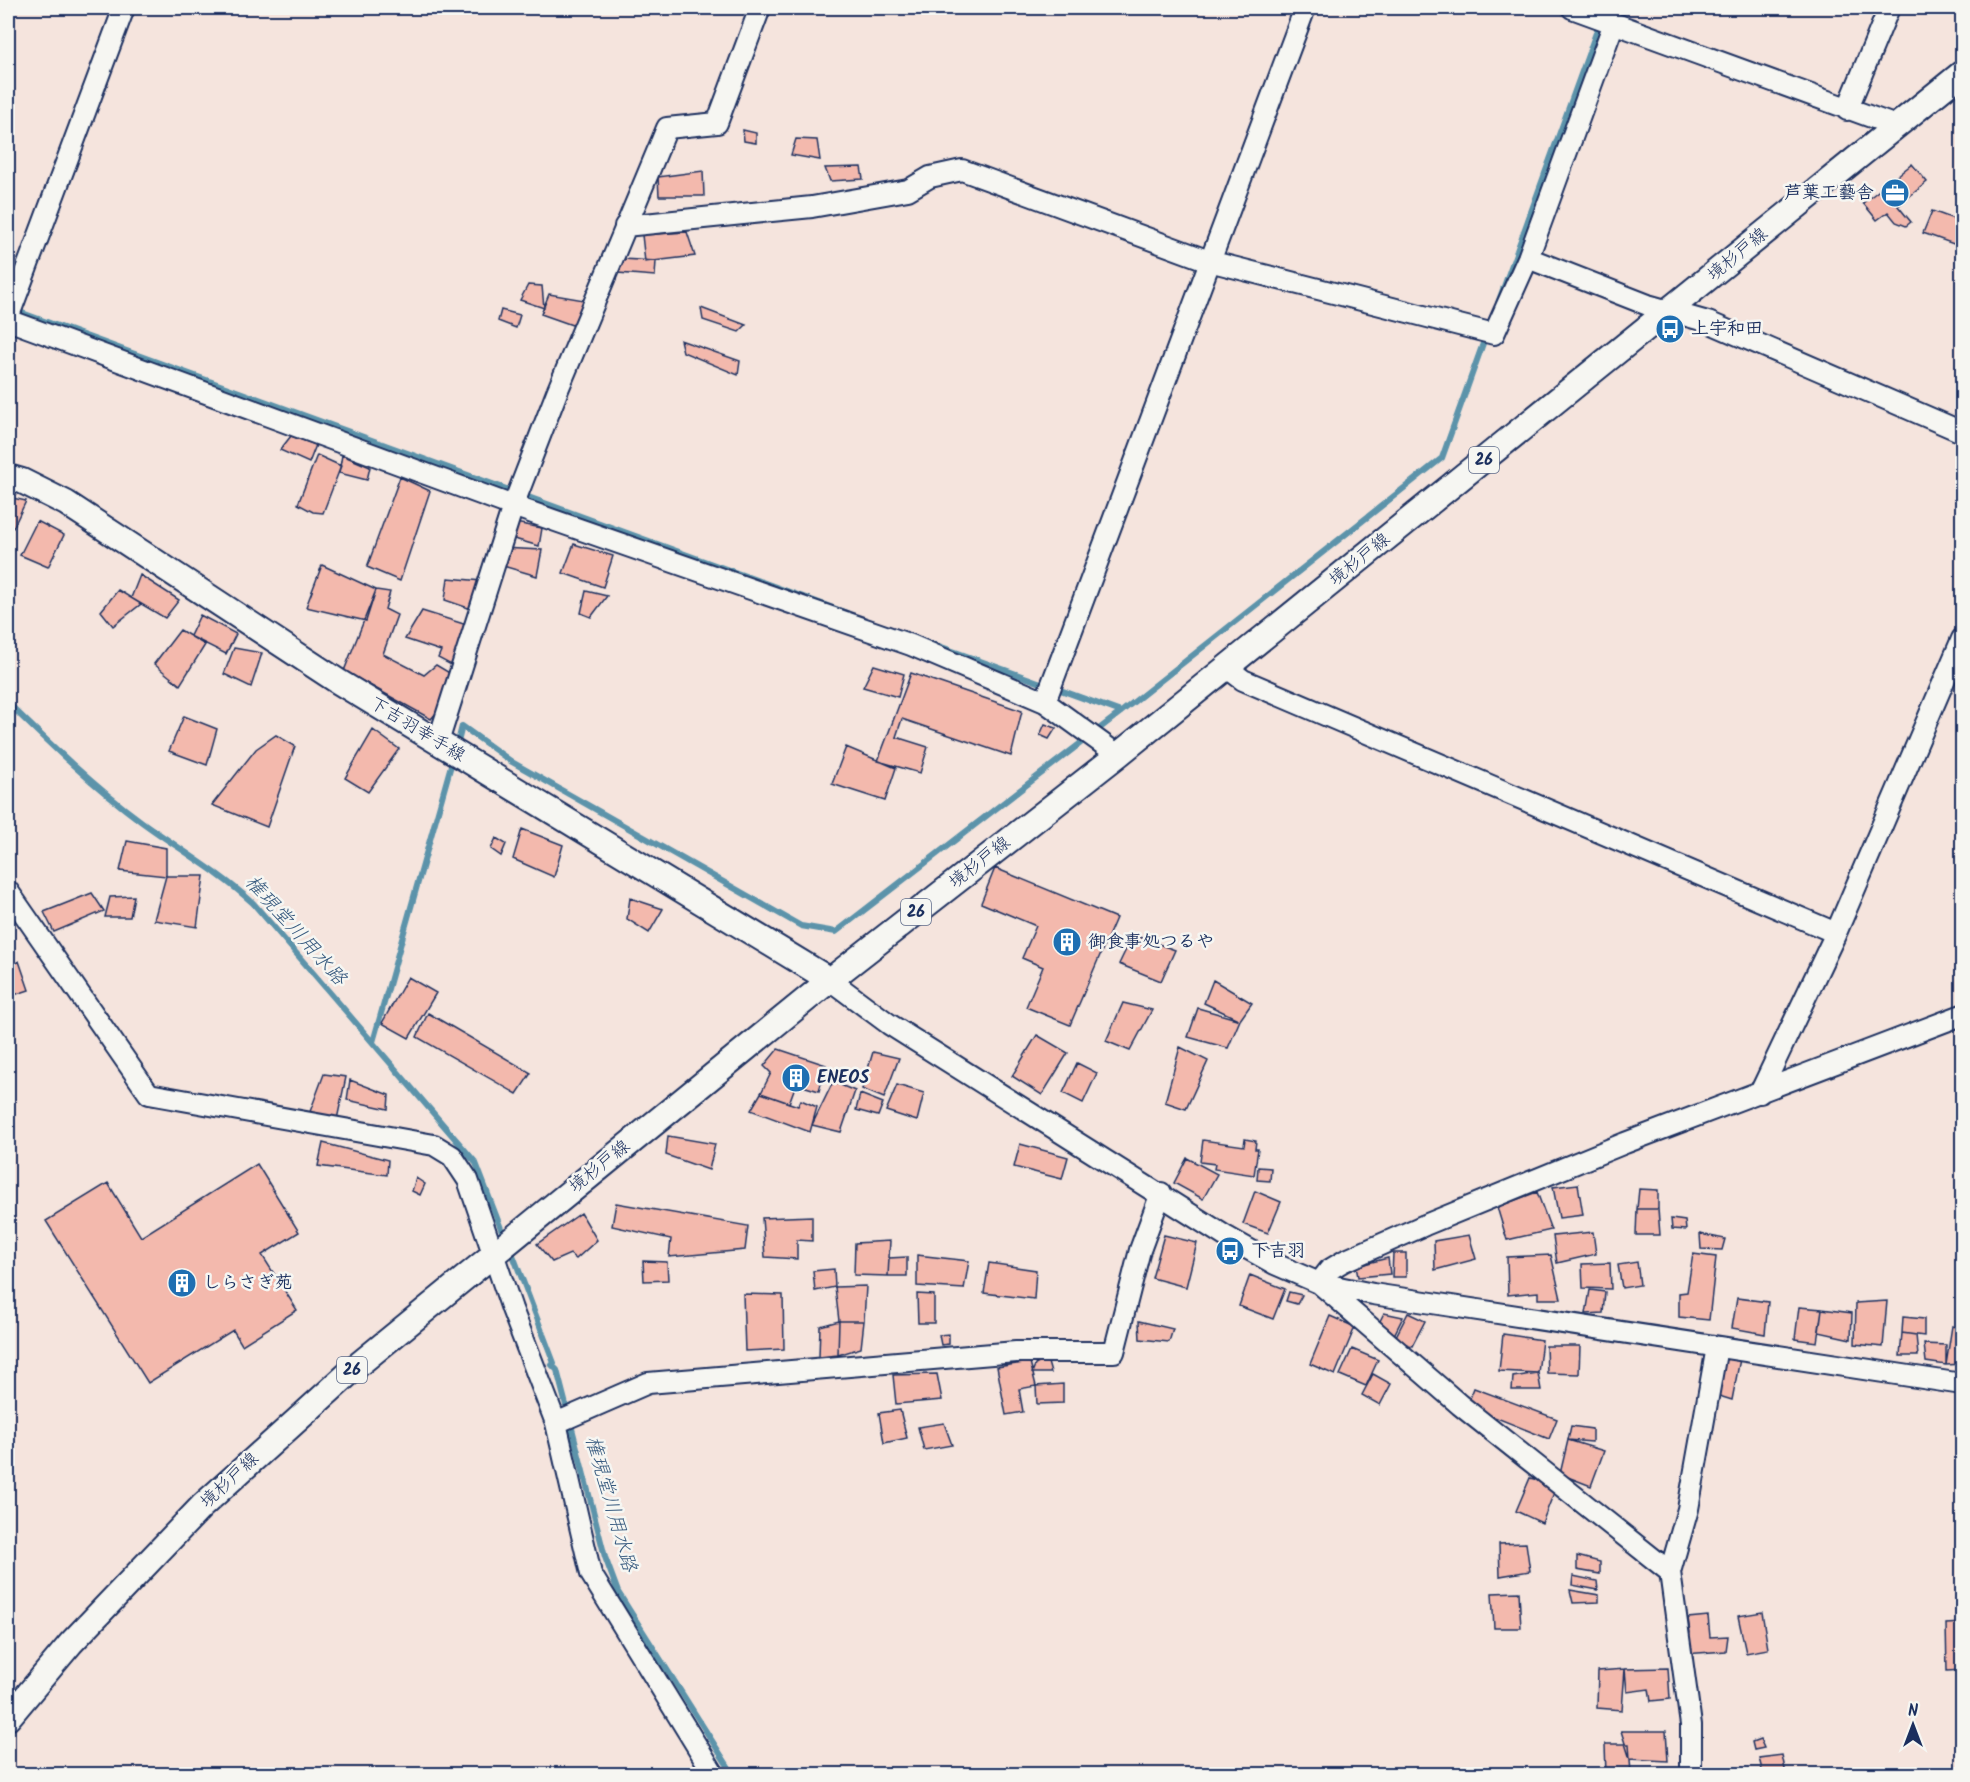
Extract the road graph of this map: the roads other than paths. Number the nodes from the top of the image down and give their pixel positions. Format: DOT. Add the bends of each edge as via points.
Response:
graph roads {
  1 [pos="124,8"];
  2 [pos="760,8"];
  3 [pos="1305,8"];
  4 [pos="1572,8"];
  5 [pos="1889,8"];
  6 [pos="1614,23"];
  7 [pos="1962,73"];
  8 [pos="1847,110"];
  9 [pos="1896,126"];
  10 [pos="625,226"];
  11 [pos="1528,258"];
  12 [pos="1209,261"];
  13 [pos="1671,311"];
  14 [pos="8,319"];
  15 [pos="1962,432"];
  16 [pos="8,477"];
  17 [pos="513,506"];
  18 [pos="1962,639"];
  19 [pos="1226,667"];
  20 [pos="1045,702"];
  21 [pos="438,742"];
  22 [pos="1118,755"];
  23 [pos="8,891"];
  24 [pos="1836,933"];
  25 [pos="830,980"];
  26 [pos="1962,1015"];
  27 [pos="1760,1093"];
  28 [pos="1161,1193"];
  29 [pos="494,1254"];
  30 [pos="1318,1283"];
  31 [pos="1717,1347"];
  32 [pos="1962,1383"];
  33 [pos="556,1423"];
  34 [pos="1670,1572"];
  35 [pos="8,1718"];
  36 [pos="714,1774"];
  37 [pos="1691,1774"];
  1 -- 14 [label="street"];
  2 -- 10 [label="street" via="717,123 667,128"];
  3 -- 12 [label="street"];
  4 -- 6 [label="street"];
  5 -- 8 [label="street"];
  6 -- 8 [label="street"];
  6 -- 11 [label="street"];
  7 -- 9 [label="main road, 境杉戸線 / 26"];
  8 -- 9 [label="street"];
  9 -- 13 [label="main road, 境杉戸線 / 26"];
  10 -- 12 [label="street" via="812,207 908,190 930,177 962,170"];
  10 -- 17 [label="street"];
  11 -- 12 [label="street" via="1494,334"];
  11 -- 13 [label="street"];
  12 -- 20 [label="street"];
  13 -- 15 [label="street" via="1708,322"];
  13 -- 19 [label="main road, 境杉戸線 / 26"];
  14 -- 17 [label="street"];
  16 -- 21 [label="main road, 下吉羽幸手線" via="66,504"];
  17 -- 20 [label="street" via="911,645"];
  17 -- 21 [label="street"];
  18 -- 24 [label="street"];
  19 -- 22 [label="main road, 境杉戸線 / 26"];
  19 -- 24 [label="street" via="1242,680"];
  20 -- 22 [label="street"];
  21 -- 25 [label="main road, 下吉羽幸手線"];
  22 -- 25 [label="main road, 境杉戸線 / 26"];
  23 -- 29 [label="street" via="149,1094 434,1145 452,1156 468,1180"];
  24 -- 27 [label="street"];
  25 -- 28 [label="street" via="889,1024"];
  25 -- 29 [label="main road, 境杉戸線 / 26"];
  26 -- 27 [label="street"];
  27 -- 30 [label="street" via="1425,1225 1344,1261"];
  28 -- 30 [label="street" via="1225,1236"];
  28 -- 33 [label="street" via="1140,1250 1114,1352 1016,1352 648,1383"];
  29 -- 33 [label="street"];
  29 -- 35 [label="main road, 境杉戸線 / 26" via="358,1365 202,1506 78,1636"];
  30 -- 31 [label="street"];
  30 -- 34 [label="street" via="1460,1405"];
  31 -- 32 [label="street"];
  31 -- 34 [label="street" via="1688,1509"];
  33 -- 36 [label="street" via="591,1574"];
  34 -- 37 [label="street" via="1691,1725"];
}
